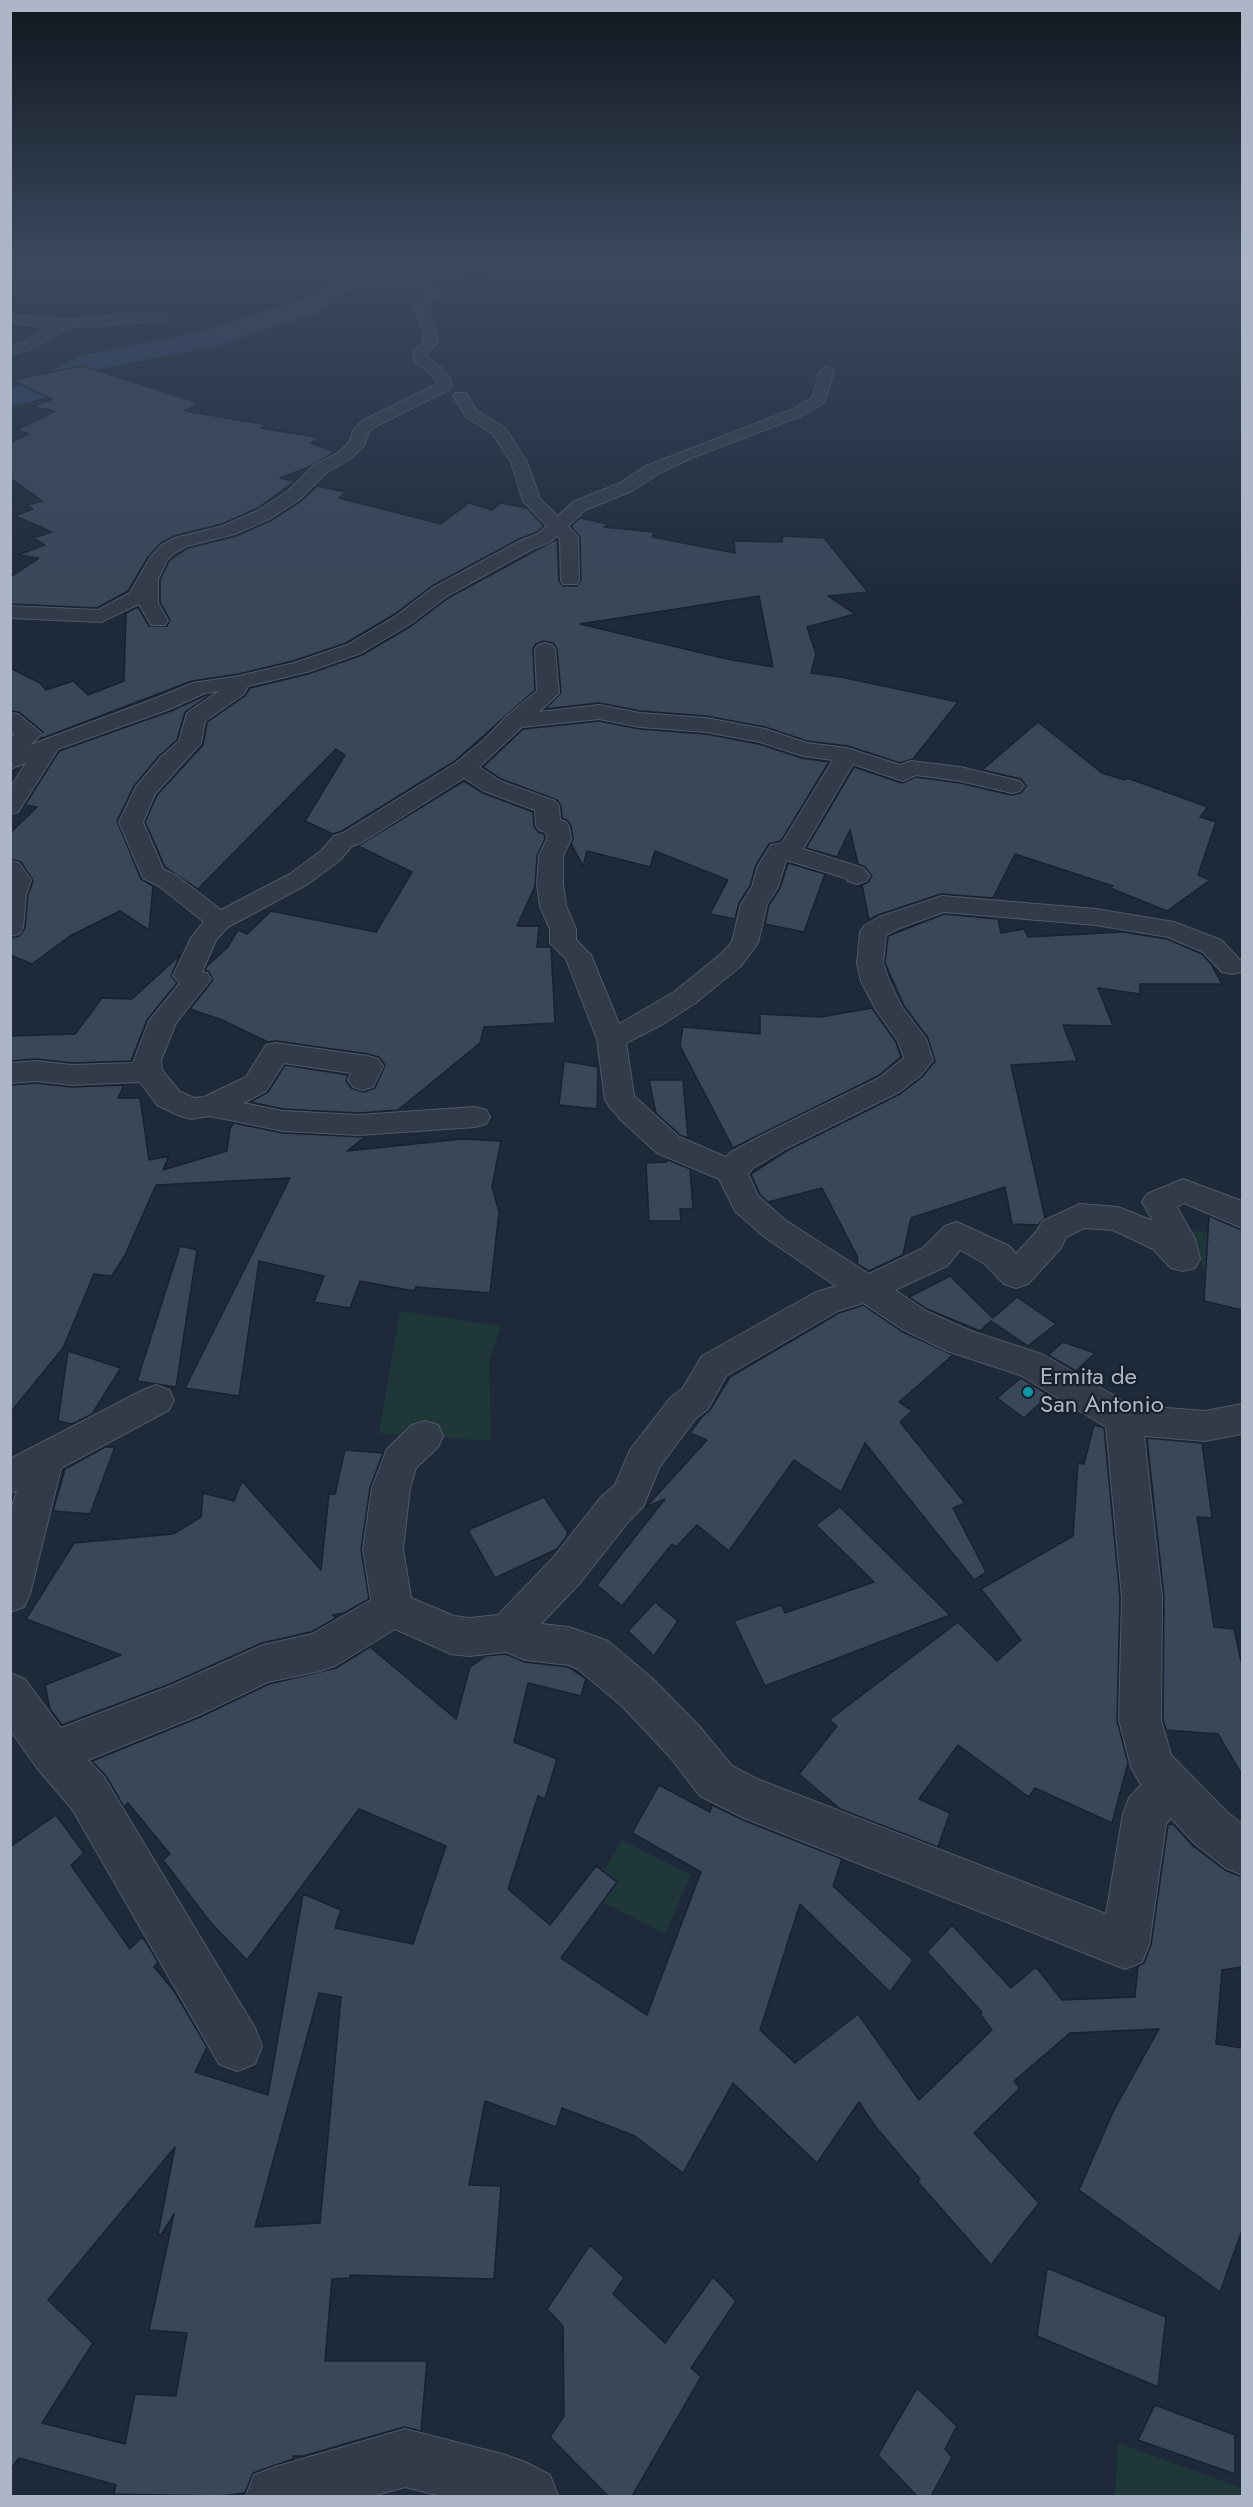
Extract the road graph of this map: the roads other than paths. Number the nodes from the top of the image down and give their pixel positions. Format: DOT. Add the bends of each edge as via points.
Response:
graph roads {
  1 [pos="442,378"];
  2 [pos="825,378"];
  3 [pos="461,396"];
  4 [pos="559,526"];
  5 [pos="149,579"];
  6 [pos="570,580"];
  7 [pos="10,612"];
  8 [pos="158,621"];
  9 [pos="545,649"];
  10 [pos="239,682"];
  11 [pos="10,719"];
  12 [pos="515,721"];
  13 [pos="30,753"];
  14 [pos="847,755"];
  15 [pos="464,768"];
  16 [pos="1012,786"];
  17 [pos="10,807"];
  18 [pos="790,851"];
  19 [pos="10,868"];
  20 [pos="857,876"];
  21 [pos="219,921"];
  22 [pos="10,928"];
  23 [pos="1232,966"];
  24 [pos="611,1039"];
  25 [pos="10,1072"];
  26 [pos="148,1072"];
  27 [pos="363,1080"];
  28 [pos="210,1106"];
  29 [pos="475,1117"];
  30 [pos="731,1172"];
  31 [pos="1242,1216"];
  32 [pos="867,1289"];
  33 [pos="156,1400"];
  34 [pos="1124,1419"];
  35 [pos="1242,1419"];
  36 [pos="425,1436"];
  37 [pos="45,1459"];
  38 [pos="10,1477"];
  39 [pos="10,1594"];
  40 [pos="393,1609"];
  41 [pos="508,1633"];
  42 [pos="10,1694"];
  43 [pos="52,1753"];
  44 [pos="1170,1785"];
  45 [pos="1242,1852"];
  46 [pos="237,2046"];
  47 [pos="275,2496"];
  48 [pos="529,2496"];
  1 -- 5 [label="street" via="445,386 368,424 358,443 344,456 320,469 294,495 265,514 168,549"];
  2 -- 4 [label="street" via="819,400 804,409 652,470 626,487 579,506"];
  3 -- 4 [label="street" via="471,414 499,431 519,462 532,501"];
  4 -- 6 [label="street" via="569,537"];
  4 -- 10 [label="street" via="544,538 440,591 403,620 354,649 300,668"];
  5 -- 7 [label="street" via="137,597 101,616"];
  5 -- 8 [label="street" via="148,603"];
  9 -- 12 [label="street" via="548,693"];
  10 -- 13 [label="street" via="200,687"];
  10 -- 21 [label="street" via="236,689 195,718 190,743 144,792 131,822 152,873"];
  11 -- 13 [label="street" via="31,734 13,747"];
  12 -- 14 [label="street" via="598,712 706,725 765,736 803,749"];
  12 -- 15 [label="street"];
  13 -- 17 [label="street"];
  14 -- 16 [label="street" via="903,774 911,768"];
  14 -- 18 [label="street"];
  15 -- 21 [label="street" via="343,842 299,879"];
  15 -- 24 [label="street" via="492,786 547,806 548,825 557,827 559,839 551,856 550,884 553,906 564,929 563,943 578,955"];
  18 -- 20 [label="street"];
  18 -- 24 [label="street" via="780,850 770,866 765,887 754,904 745,943 731,960 684,999"];
  19 -- 22 [label="street" via="18,880"];
  21 -- 26 [label="street" via="204,938 187,975 197,979 163,1021 147,1060"];
  23 -- 30 [label="street" via="1212,946 1174,930 1096,917 942,904 888,922 873,932 870,963 875,981 912,1039 919,1060 889,1084 776,1141 742,1160"];
  24 -- 30 [label="street" via="621,1099 634,1115 668,1145"];
  25 -- 26 [label="street"];
  26 -- 28 [label="street" via="168,1098 191,1108"];
  27 -- 28 [label="street" via="368,1066 276,1052 256,1084"];
  28 -- 29 [label="street" via="284,1121 359,1125"];
  30 -- 32 [label="street" via="746,1203 774,1228"];
  31 -- 32 [label="street" via="1184,1190 1158,1202 1179,1239 1184,1258 1165,1240 1118,1219 1080,1216 1054,1229 1016,1275 997,1255 957,1234 935,1257"];
  32 -- 34 [label="street" via="914,1320 959,1341 1032,1365"];
  32 -- 41 [label="street" via="826,1302 714,1366 695,1399 683,1408 643,1461 630,1495"];
  33 -- 37 [label="street"];
  34 -- 35 [label="street" via="1205,1426"];
  34 -- 44 [label="street" via="1142,1597 1140,1720 1153,1767"];
  36 -- 40 [label="street" via="400,1460 388,1504 383,1549"];
  37 -- 38 [label="street"];
  37 -- 39 [label="street"];
  40 -- 41 [label="street" via="451,1635"];
  40 -- 43 [label="street" via="320,1652 263,1664 184,1701"];
  41 -- 44 [label="street" via="525,1641 569,1646 593,1655 638,1693 716,1781 744,1796 1125,1945 1145,1814"];
  42 -- 43 [label="street"];
  43 -- 46 [label="street" via="88,1793"];
  44 -- 45 [label="street" via="1211,1828"];
  47 -- 48 [label="street" via="405,2458 506,2484"];
}
